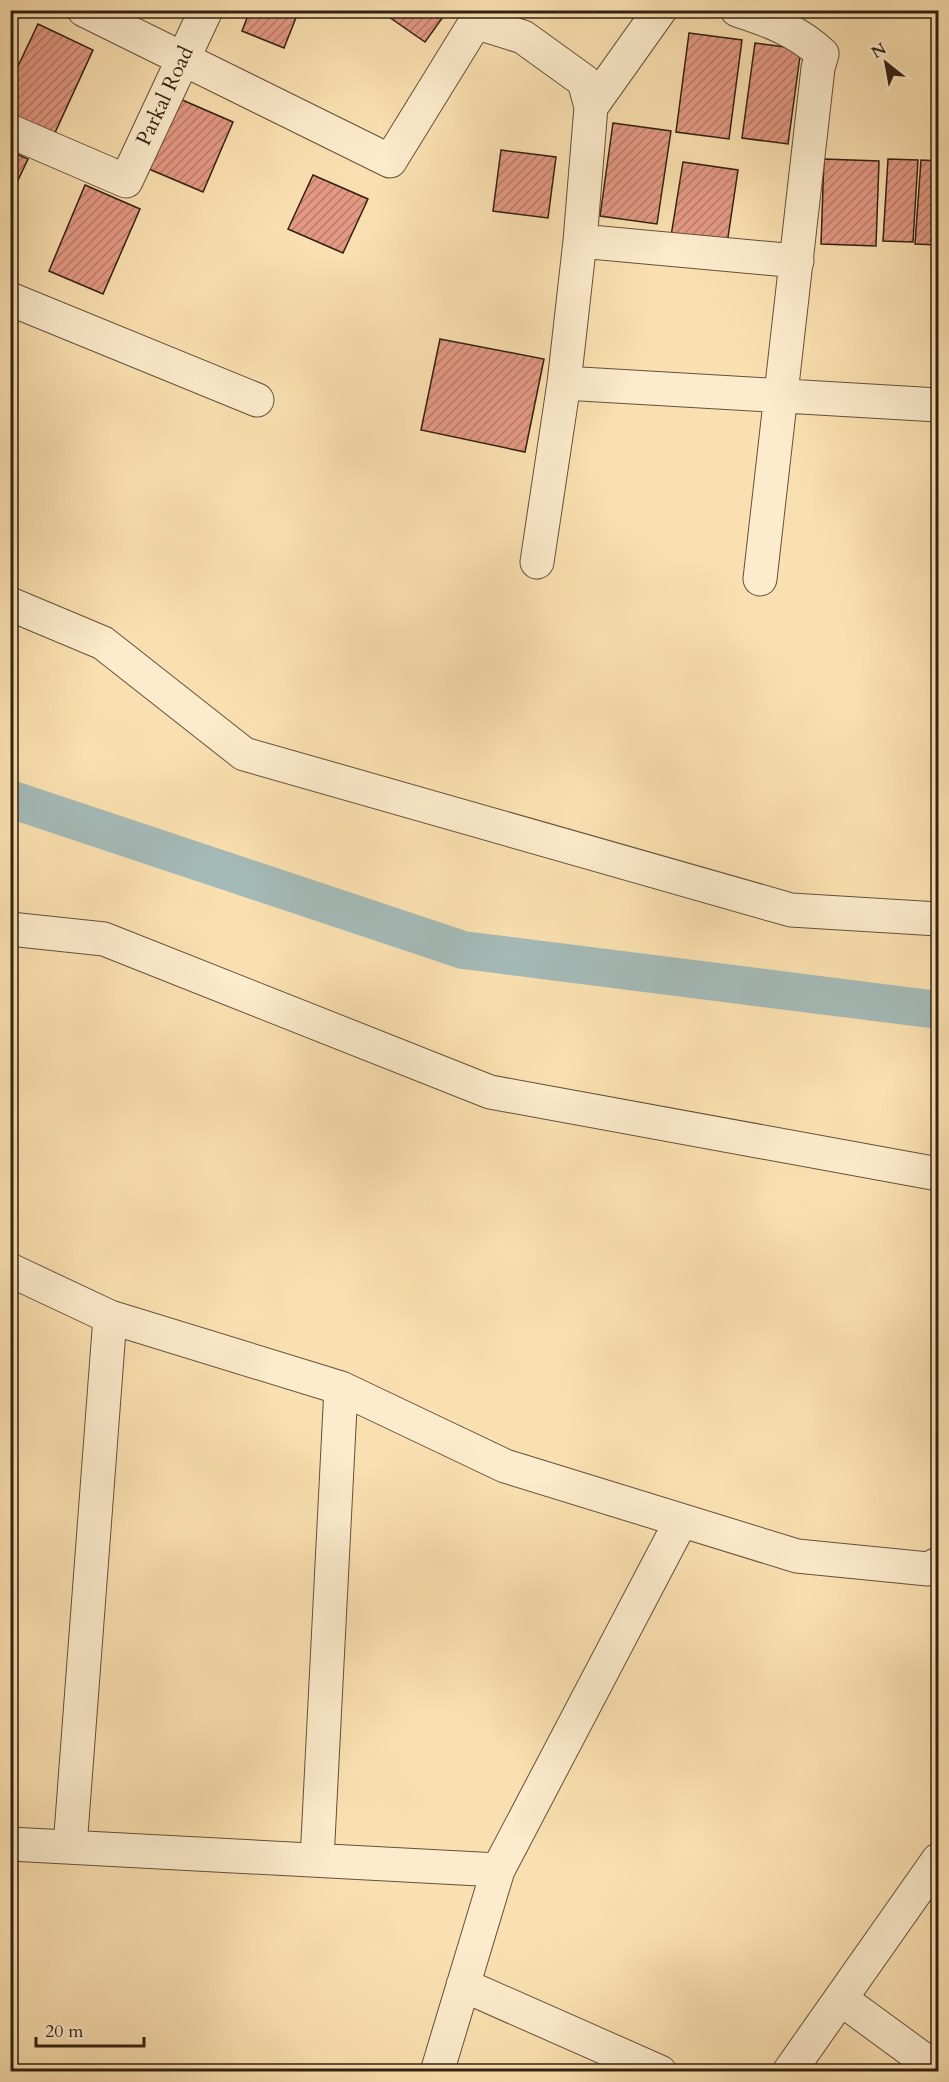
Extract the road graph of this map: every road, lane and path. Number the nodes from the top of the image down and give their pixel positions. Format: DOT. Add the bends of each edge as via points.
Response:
graph roads {
  1 [pos="84,10"];
  2 [pos="206,10"];
  3 [pos="660,10"];
  4 [pos="737,10"];
  5 [pos="479,16"];
  6 [pos="182,59"];
  7 [pos="591,107"];
  8 [pos="10,130"];
  9 [pos="580,241"];
  10 [pos="797,261"];
  11 [pos="10,299"];
  12 [pos="564,383"];
  13 [pos="781,395"];
  14 [pos="257,400"];
  15 [pos="939,405"];
  16 [pos="537,562"];
  17 [pos="760,579"];
  18 [pos="10,604"];
  19 [pos="939,920"];
  20 [pos="10,929"];
  21 [pos="939,1174"];
  22 [pos="10,1270"];
  23 [pos="110,1317"];
  24 [pos="341,1388"];
  25 [pos="681,1521"];
  26 [pos="939,1564"];
  27 [pos="10,1844"];
  28 [pos="70,1847"];
  29 [pos="317,1860"];
  30 [pos="939,1860"];
  31 [pos="498,1870"];
  32 [pos="463,1985"];
  33 [pos="841,1999"];
  34 [pos="939,2070"];
  35 [pos="437,2072"];
  36 [pos="660,2072"];
  37 [pos="789,2072"];
  1 -- 6 [label="street"];
  2 -- 6 [label="street, Parkal Road"];
  3 -- 7 [label="street"];
  4 -- 10 [label="street" via="808,40 822,54"];
  5 -- 6 [label="street" via="390,161"];
  5 -- 7 [label="street" via="524,37 584,81"];
  6 -- 8 [label="street, Parkal Road" via="126,181"];
  7 -- 9 [label="street"];
  9 -- 10 [label="street"];
  9 -- 12 [label="street"];
  10 -- 13 [label="street"];
  11 -- 14 [label="street"];
  12 -- 13 [label="street"];
  12 -- 16 [label="street"];
  13 -- 15 [label="street"];
  13 -- 17 [label="street"];
  18 -- 19 [label="street" via="103,643 244,754 791,910"];
  20 -- 21 [label="street" via="104,939 490,1092"];
  22 -- 23 [label="street"];
  23 -- 24 [label="street"];
  23 -- 28 [label="street"];
  24 -- 25 [label="street" via="505,1466"];
  24 -- 29 [label="street"];
  25 -- 26 [label="street" via="797,1556 928,1569"];
  25 -- 31 [label="street"];
  27 -- 28 [label="street"];
  28 -- 29 [label="street"];
  29 -- 31 [label="street"];
  30 -- 33 [label="street"];
  31 -- 32 [label="street"];
  32 -- 35 [label="street"];
  32 -- 36 [label="street"];
  33 -- 34 [label="street"];
  33 -- 37 [label="street"];
}
